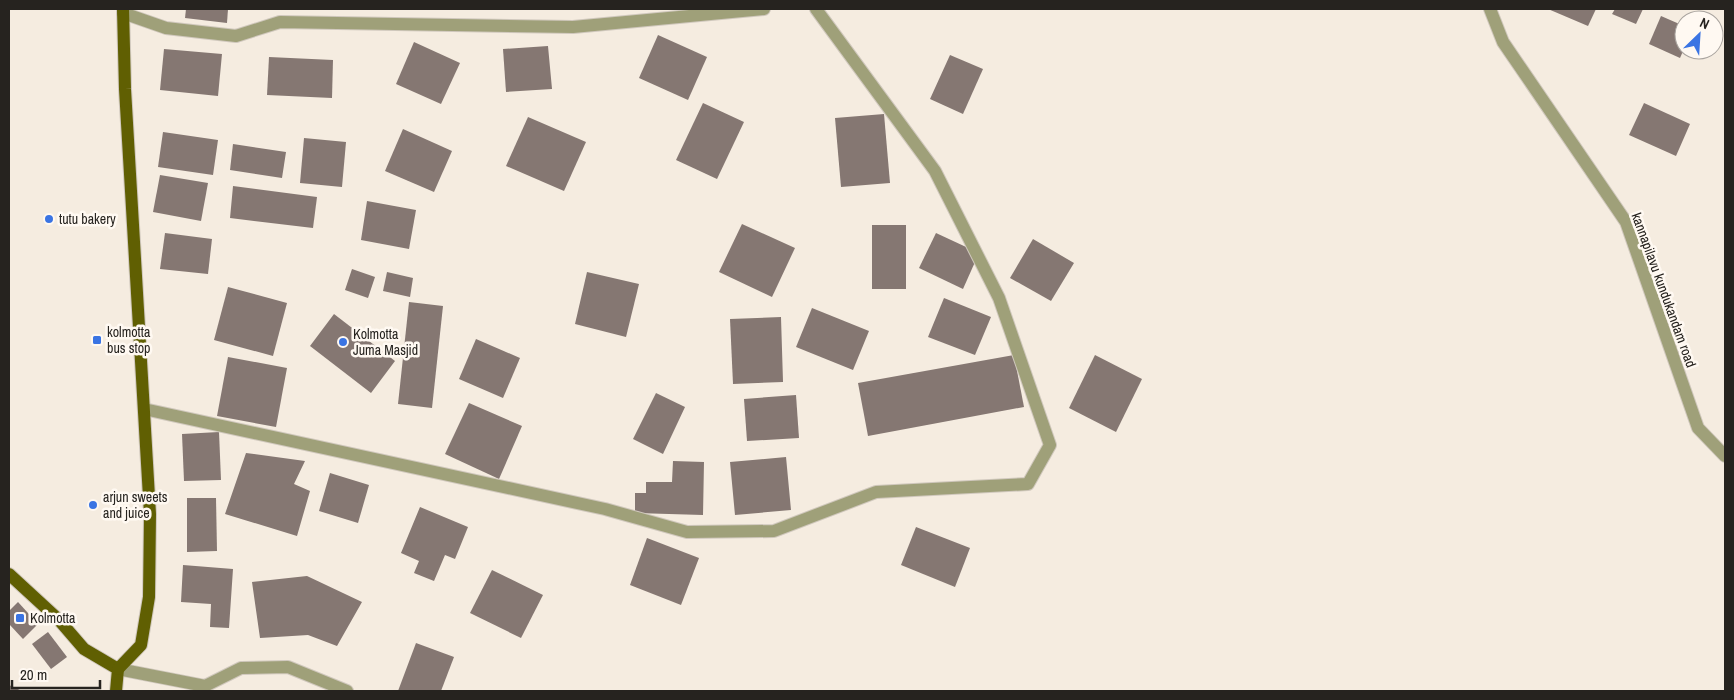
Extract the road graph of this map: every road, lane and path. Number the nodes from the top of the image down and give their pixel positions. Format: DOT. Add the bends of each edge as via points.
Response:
graph roads {
  1 [pos="764,9"];
  2 [pos="816,9"];
  3 [pos="1490,9"];
  4 [pos="123,11"];
  5 [pos="144,409"];
  6 [pos="1725,456"];
  7 [pos="9,574"];
  8 [pos="118,669"];
  9 [pos="116,691"];
  10 [pos="347,691"];
  1 -- 4 [label="street" via="573,27 280,22 236,36 166,28"];
  2 -- 5 [label="street" via="935,171 999,298 1050,445 1028,484 876,492 774,530 687,532 605,509"];
  3 -- 6 [label="street, kannapilavu kundukandam road" via="1502,42 1626,222 1698,428"];
  4 -- 5 [label="main road"];
  5 -- 8 [label="main road" via="150,514 149,597 141,645"];
  7 -- 8 [label="main road" via="84,648"];
  8 -- 9 [label="main road"];
  8 -- 10 [label="street" via="205,686 241,668 288,667"];
}
